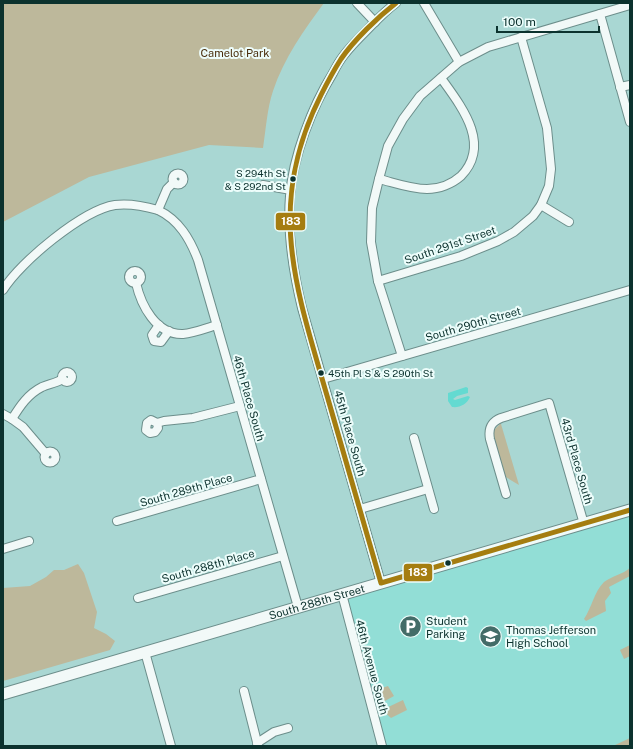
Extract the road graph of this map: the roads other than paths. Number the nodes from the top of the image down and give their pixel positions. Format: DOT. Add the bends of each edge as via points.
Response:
graph roads {
  1 [pos="357,3"];
  2 [pos="396,3"];
  3 [pos="424,3"];
  4 [pos="630,5"];
  5 [pos="600,14"];
  6 [pos="374,22"];
  7 [pos="521,37"];
  8 [pos="459,62"];
  9 [pos="442,78"];
  10 [pos="630,85"];
  11 [pos="620,87"];
  12 [pos="630,122"];
  13 [pos="379,179"];
  14 [pos="174,182"];
  15 [pos="263,185"];
  16 [pos="290,192"];
  17 [pos="541,205"];
  18 [pos="158,210"];
  19 [pos="569,222"];
  20 [pos="378,281"];
  21 [pos="136,283"];
  22 [pos="4,286"];
  23 [pos="630,290"];
  24 [pos="217,325"];
  25 [pos="402,356"];
  26 [pos="322,379"];
  27 [pos="63,380"];
  28 [pos="240,406"];
  29 [pos="3,414"];
  30 [pos="12,419"];
  31 [pos="157,423"];
  32 [pos="414,438"];
  33 [pos="46,454"];
  34 [pos="261,479"];
  35 [pos="428,489"];
  36 [pos="506,494"];
  37 [pos="360,509"];
  38 [pos="434,509"];
  39 [pos="630,510"];
  40 [pos="117,521"];
  41 [pos="584,524"];
  42 [pos="29,541"];
  43 [pos="3,549"];
  44 [pos="283,556"];
  45 [pos="381,583"];
  46 [pos="342,594"];
  47 [pos="138,598"];
  48 [pos="298,607"];
  49 [pos="146,652"];
  50 [pos="244,691"];
  51 [pos="3,694"];
  52 [pos="288,728"];
  53 [pos="258,745"];
  54 [pos="171,746"];
  55 [pos="382,746"];
  1 -- 6 [label="street"];
  2 -- 6 [label="street, 45th Place South"];
  3 -- 8 [label="street"];
  4 -- 5 [label="street"];
  5 -- 7 [label="street"];
  5 -- 11 [label="street"];
  6 -- 16 [label="street, 45th Place South" via="344,55 324,87 307,125"];
  7 -- 8 [label="street" via="488,47"];
  7 -- 17 [label="street" via="549,142 551,169"];
  8 -- 9 [label="street"];
  9 -- 13 [label="street" via="420,96 404,118 388,146"];
  9 -- 13 [label="street" via="460,105 473,135 475,146 467,169 458,178 436,188 409,187"];
  10 -- 11 [label="street"];
  11 -- 12 [label="street"];
  13 -- 20 [label="street" via="372,208 371,242"];
  14 -- 18 [label="street" via="167,189"];
  15 -- 16 [label="street"];
  16 -- 26 [label="street, 45th Place South" via="293,266"];
  17 -- 19 [label="street"];
  17 -- 20 [label="street, South 291st Street" via="533,216 514,232 498,241 461,256"];
  18 -- 22 [label="street" via="123,205 93,212 67,229 28,261"];
  18 -- 24 [label="street, 46th Place South" via="174,221 188,238 198,260"];
  20 -- 25 [label="street"];
  21 -- 24 [label="street" via="150,315 164,328 180,334"];
  23 -- 25 [label="street, South 290th Street"];
  24 -- 28 [label="street, 46th Place South"];
  25 -- 26 [label="street, South 290th Street"];
  26 -- 37 [label="street, 45th Place South"];
  27 -- 30 [label="street" via="32,393"];
  28 -- 31 [label="street" via="202,416"];
  28 -- 34 [label="street, 46th Place South"];
  29 -- 30 [label="street"];
  30 -- 33 [label="street" via="23,427"];
  32 -- 35 [label="street"];
  34 -- 40 [label="street, South 289th Place"];
  34 -- 44 [label="street, 46th Place South"];
  35 -- 37 [label="street"];
  35 -- 38 [label="street"];
  36 -- 41 [label="street, 43rd Place South" via="488,432 492,423 549,404"];
  37 -- 45 [label="street, 45th Place South"];
  39 -- 41 [label="main road, South 288th Street"];
  41 -- 45 [label="main road, South 288th Street"];
  42 -- 43 [label="street"];
  44 -- 47 [label="street, South 288th Place"];
  44 -- 48 [label="street, 46th Place South"];
  45 -- 46 [label="main road, South 288th Street"];
  46 -- 48 [label="main road, South 288th Street"];
  46 -- 55 [label="street, 46th Avenue South"];
  48 -- 49 [label="main road, South 288th Street"];
  49 -- 51 [label="main road, South 288th Street"];
  49 -- 54 [label="street"];
  50 -- 53 [label="street"];
  52 -- 53 [label="street" via="274,732"];
}
